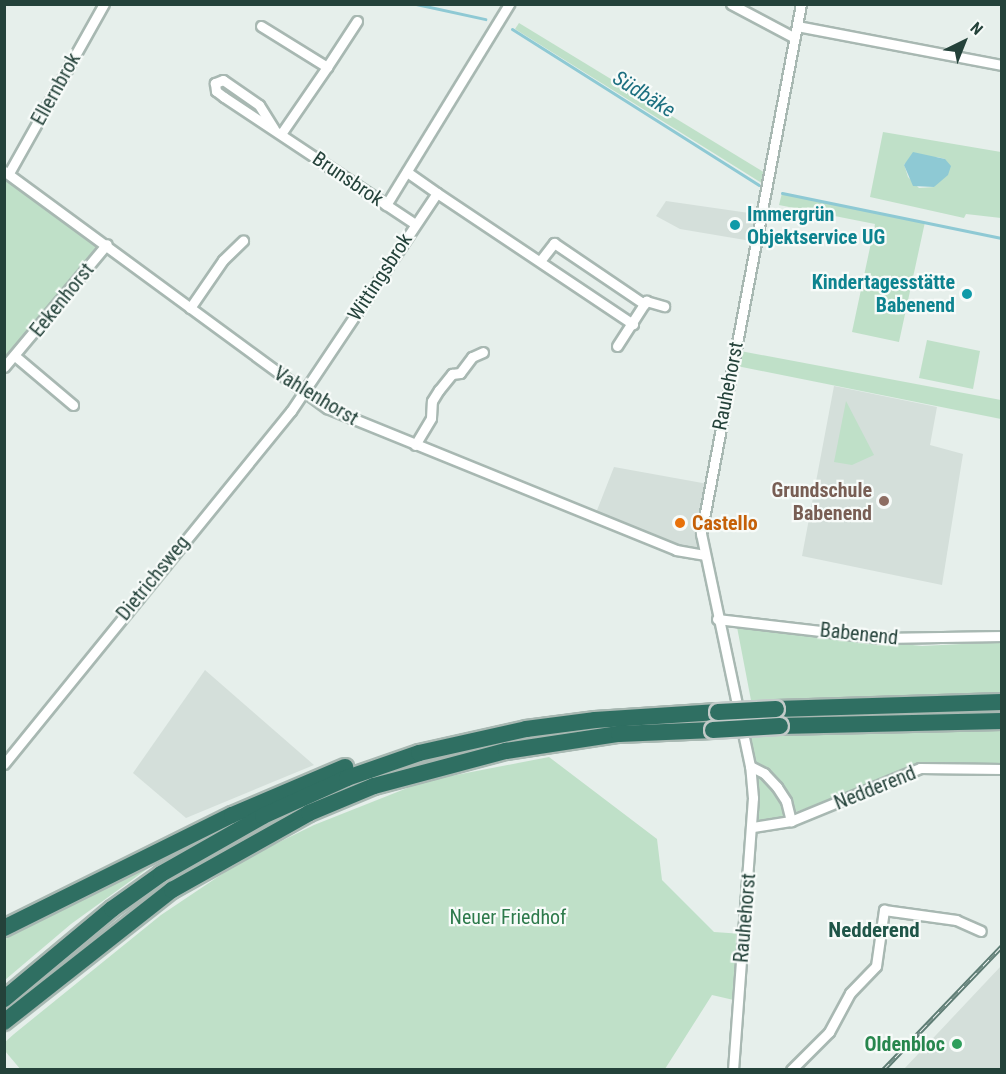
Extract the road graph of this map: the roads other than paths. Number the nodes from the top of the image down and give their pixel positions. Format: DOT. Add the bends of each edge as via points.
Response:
graph roads {
  1 [pos="104,4"];
  2 [pos="509,4"];
  3 [pos="731,4"];
  4 [pos="801,4"];
  5 [pos="357,21"];
  6 [pos="261,26"];
  7 [pos="797,26"];
  8 [pos="795,38"];
  9 [pos="1002,65"];
  10 [pos="327,67"];
  11 [pos="277,132"];
  12 [pos="7,172"];
  13 [pos="407,172"];
  14 [pos="437,193"];
  15 [pos="386,205"];
  16 [pos="415,224"];
  17 [pos="243,241"];
  18 [pos="107,244"];
  19 [pos="540,261"];
  20 [pos="644,304"];
  21 [pos="664,306"];
  22 [pos="190,308"];
  23 [pos="633,324"];
  24 [pos="617,346"];
  25 [pos="483,352"];
  26 [pos="15,356"];
  27 [pos="4,367"];
  28 [pos="303,393"];
  29 [pos="73,405"];
  30 [pos="415,446"];
  31 [pos="703,555"];
  32 [pos="717,619"];
  33 [pos="1002,636"];
  34 [pos="1002,702"];
  35 [pos="1002,721"];
  36 [pos="419,753"];
  37 [pos="4,764"];
  38 [pos="750,766"];
  39 [pos="1002,769"];
  40 [pos="791,821"];
  41 [pos="753,827"];
  42 [pos="4,928"];
  43 [pos="981,931"];
  44 [pos="4,999"];
  45 [pos="4,1022"];
  46 [pos="733,1070"];
  47 [pos="790,1070"];
  1 -- 12 [label="street, Ellernbrok"];
  2 -- 13 [label="street, Wittingsbrok"];
  3 -- 8 [label="street"];
  4 -- 7 [label="street, Rauhehorst"];
  5 -- 10 [label="street"];
  6 -- 10 [label="street"];
  7 -- 8 [label="street, Rauhehorst"];
  7 -- 9 [label="street"];
  8 -- 31 [label="street, Rauhehorst" via="703,509"];
  10 -- 11 [label="street"];
  11 -- 11 [label="street, Brunsbrok" via="259,105 223,80 215,83 216,91"];
  11 -- 15 [label="street, Brunsbrok"];
  12 -- 18 [label="street, Vahlenhorst"];
  13 -- 14 [label="street"];
  13 -- 15 [label="street, Wittingsbrok"];
  14 -- 16 [label="street, Wittingsbrok"];
  14 -- 19 [label="street"];
  15 -- 16 [label="street, Brunsbrok"];
  16 -- 28 [label="street, Wittingsbrok"];
  17 -- 22 [label="street" via="223,260"];
  18 -- 22 [label="street, Vahlenhorst"];
  18 -- 26 [label="street, Eekenhorst"];
  19 -- 20 [label="street" via="555,243"];
  19 -- 23 [label="street"];
  20 -- 21 [label="street"];
  20 -- 23 [label="street"];
  22 -- 28 [label="street, Vahlenhorst"];
  23 -- 24 [label="street"];
  25 -- 30 [label="street" via="472,357 460,373 452,374 439,390 432,401 431,418"];
  26 -- 27 [label="street, Eekenhorst"];
  26 -- 29 [label="street"];
  28 -- 30 [label="street, Vahlenhorst" via="351,420"];
  28 -- 37 [label="street, Dietrichsweg"];
  30 -- 31 [label="street, Vahlenhorst" via="676,550"];
  31 -- 32 [label="street, Rauhehorst"];
  32 -- 33 [label="street, Babenend" via="881,638"];
  32 -- 38 [label="street, Rauhehorst"];
  34 -- 36 [label="highway, bridge" via="776,709 563,724"];
  35 -- 45 [label="highway, bridge" via="619,734 506,752 374,786 309,813 172,891"];
  36 -- 42 [label="highway" via="377,757 292,788"];
  36 -- 44 [label="highway" via="311,793 210,844 112,909"];
  38 -- 40 [label="street" via="764,773 777,787"];
  38 -- 41 [label="street, Rauhehorst"];
  39 -- 40 [label="street, Nedderend" via="920,768"];
  40 -- 41 [label="street, Nedderend"];
  41 -- 46 [label="street, Rauhehorst"];
  43 -- 47 [label="street" via="956,920 884,910 876,966 850,993 829,1032"];
}
